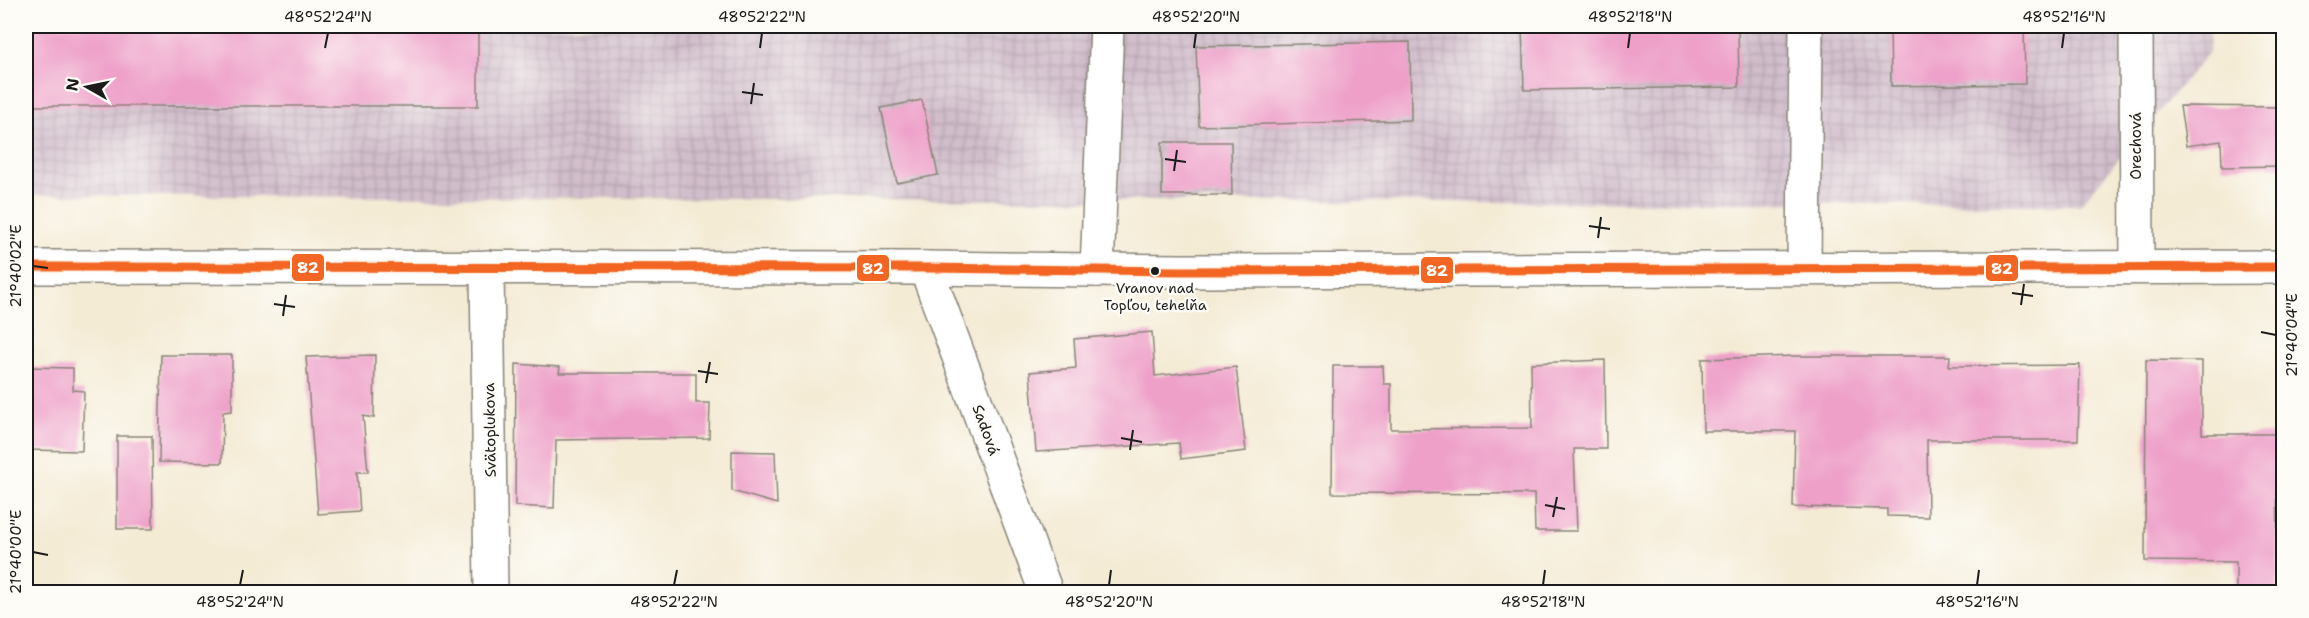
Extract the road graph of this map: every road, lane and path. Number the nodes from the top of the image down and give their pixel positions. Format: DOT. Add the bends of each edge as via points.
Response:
graph roads {
  1 [pos="1107,26"];
  2 [pos="1806,26"];
  3 [pos="2136,26"];
  4 [pos="26,267"];
  5 [pos="487,267"];
  6 [pos="2137,267"];
  7 [pos="2283,267"];
  8 [pos="926,268"];
  9 [pos="1804,268"];
  10 [pos="1097,270"];
  11 [pos="491,592"];
  12 [pos="1046,592"];
  1 -- 10 [label="main road"];
  2 -- 9 [label="main road"];
  3 -- 6 [label="main road, Orechová"];
  4 -- 5 [label="main road"];
  5 -- 8 [label="main road"];
  5 -- 11 [label="main road, Svätoplukova"];
  6 -- 7 [label="main road"];
  6 -- 9 [label="main road"];
  8 -- 10 [label="main road"];
  8 -- 12 [label="main road, Sadová"];
  9 -- 10 [label="main road"];
}
